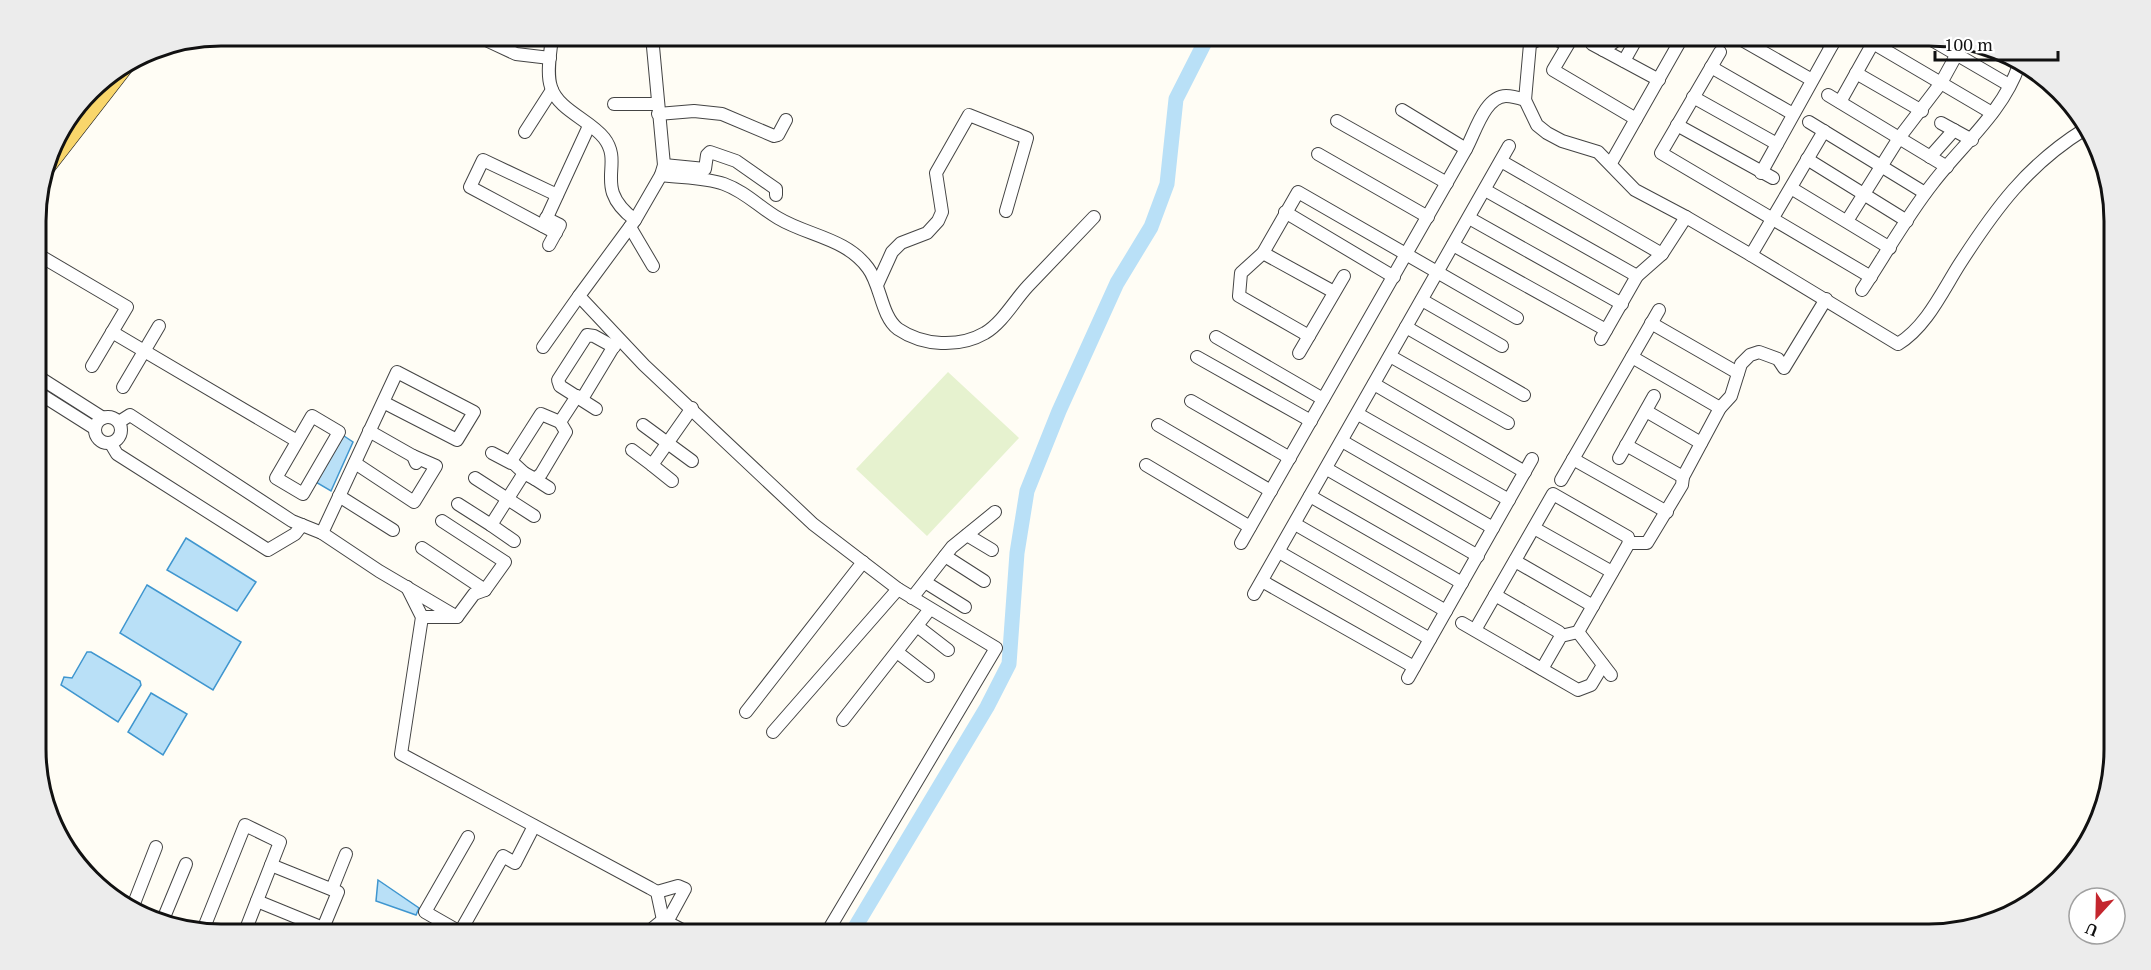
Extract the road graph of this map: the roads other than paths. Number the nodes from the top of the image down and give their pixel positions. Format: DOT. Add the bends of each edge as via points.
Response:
graph roads {
  1 [pos="499,46"];
  2 [pos="551,46"];
  3 [pos="653,46"];
  4 [pos="1530,46"];
  5 [pos="1566,46"];
  6 [pos="1600,46"];
  7 [pos="1632,46"];
  8 [pos="1678,46"];
  9 [pos="1752,46"];
  10 [pos="1831,46"];
  11 [pos="1871,46"];
  12 [pos="1878,46"];
  13 [pos="1945,48"];
  14 [pos="1959,49"];
  15 [pos="1720,52"];
  16 [pos="1956,54"];
  17 [pos="550,58"];
  18 [pos="1623,61"];
  19 [pos="1711,67"];
  20 [pos="2017,70"];
  21 [pos="1856,73"];
  22 [pos="1659,80"];
  23 [pos="1812,80"];
  24 [pos="1941,83"];
  25 [pos="2009,85"];
  26 [pos="111,86"];
  27 [pos="552,90"];
  28 [pos="1828,95"];
  29 [pos="1693,97"];
  30 [pos="1525,100"];
  31 [pos="1840,102"];
  32 [pos="614,104"];
  33 [pos="657,109"];
  34 [pos="1402,110"];
  35 [pos="1922,111"];
  36 [pos="1992,113"];
  37 [pos="1793,114"];
  38 [pos="1636,118"];
  39 [pos="786,120"];
  40 [pos="1337,121"];
  41 [pos="1809,122"];
  42 [pos="1941,123"];
  43 [pos="1677,125"];
  44 [pos="590,126"];
  45 [pos="1954,130"];
  46 [pos="1824,131"];
  47 [pos="525,132"];
  48 [pos="2080,132"];
  49 [pos="1899,138"];
  50 [pos="1972,140"];
  51 [pos="1777,144"];
  52 [pos="1509,146"];
  53 [pos="63,149"];
  54 [pos="1466,149"];
  55 [pos="1318,154"];
  56 [pos="1930,157"];
  57 [pos="1807,159"];
  58 [pos="1501,161"];
  59 [pos="1611,163"];
  60 [pos="1880,166"];
  61 [pos="1947,167"];
  62 [pos="663,170"];
  63 [pos="1447,183"];
  64 [pos="1791,188"];
  65 [pos="1485,190"];
  66 [pos="1864,194"];
  67 [pos="1925,194"];
  68 [pos="557,195"];
  69 [pos="776,195"];
  70 [pos="1006,211"];
  71 [pos="1285,212"];
  72 [pos="1094,217"];
  73 [pos="1428,217"];
  74 [pos="1686,217"];
  75 [pos="1774,217"];
  76 [pos="1469,218"];
  77 [pos="1846,221"];
  78 [pos="1908,221"];
  79 [pos="545,222"];
  80 [pos="632,224"];
  81 [pos="549,245"];
  82 [pos="1453,245"];
  83 [pos="1890,248"];
  84 [pos="1263,253"];
  85 [pos="1406,254"];
  86 [pos="1662,254"];
  87 [pos="1751,255"];
  88 [pos="47,264"];
  89 [pos="653,266"];
  90 [pos="1437,272"];
  91 [pos="1344,276"];
  92 [pos="1637,276"];
  93 [pos="1871,276"];
  94 [pos="1394,277"];
  95 [pos="877,285"];
  96 [pos="1862,290"];
  97 [pos="1334,292"];
  98 [pos="579,296"];
  99 [pos="1826,299"];
  100 [pos="1422,300"];
  101 [pos="1622,304"];
  102 [pos="1659,310"];
  103 [pos="1517,318"];
  104 [pos="1651,323"];
  105 [pos="159,326"];
  106 [pos="1406,327"];
  107 [pos="112,332"];
  108 [pos="1309,336"];
  109 [pos="1216,337"];
  110 [pos="616,342"];
  111 [pos="1502,346"];
  112 [pos="543,347"];
  113 [pos="145,351"];
  114 [pos="1299,353"];
  115 [pos="1197,357"];
  116 [pos="1390,357"];
  117 [pos="1632,357"];
  118 [pos="92,366"];
  119 [pos="1738,373"];
  120 [pos="47,382"];
  121 [pos="1374,384"];
  122 [pos="123,387"];
  123 [pos="1524,395"];
  124 [pos="1654,396"];
  125 [pos="47,398"];
  126 [pos="579,398"];
  127 [pos="1323,399"];
  128 [pos="1191,400"];
  129 [pos="383,402"];
  130 [pos="692,408"];
  131 [pos="1720,408"];
  132 [pos="597,409"];
  133 [pos="1646,411"];
  134 [pos="1358,414"];
  135 [pos="103,418"];
  136 [pos="1311,421"];
  137 [pos="119,422"];
  138 [pos="560,422"];
  139 [pos="1508,423"];
  140 [pos="643,425"];
  141 [pos="1158,425"];
  142 [pos="94,428"];
  143 [pos="369,431"];
  144 [pos="297,441"];
  145 [pos="1342,441"];
  146 [pos="669,442"];
  147 [pos="1701,442"];
  148 [pos="111,444"];
  149 [pos="1626,445"];
  150 [pos="632,450"];
  151 [pos="492,453"];
  152 [pos="1290,458"];
  153 [pos="1619,458"];
  154 [pos="1532,459"];
  155 [pos="1574,459"];
  156 [pos="692,461"];
  157 [pos="355,463"];
  158 [pos="511,463"];
  159 [pos="652,465"];
  160 [pos="1146,465"];
  161 [pos="1327,469"];
  162 [pos="1525,472"];
  163 [pos="530,476"];
  164 [pos="475,477"];
  165 [pos="1683,477"];
  166 [pos="1561,480"];
  167 [pos="672,482"];
  168 [pos="549,488"];
  169 [pos="1271,491"];
  170 [pos="339,496"];
  171 [pos="1311,496"];
  172 [pos="508,499"];
  173 [pos="1509,500"];
  174 [pos="458,504"];
  175 [pos="995,512"];
  176 [pos="1667,512"];
  177 [pos="534,516"];
  178 [pos="442,522"];
  179 [pos="1295,524"];
  180 [pos="302,525"];
  181 [pos="491,525"];
  182 [pos="1250,527"];
  183 [pos="1493,528"];
  184 [pos="1534,528"];
  185 [pos="393,530"];
  186 [pos="322,533"];
  187 [pos="967,535"];
  188 [pos="514,541"];
  189 [pos="1241,543"];
  190 [pos="1629,543"];
  191 [pos="422,548"];
  192 [pos="992,550"];
  193 [pos="1279,552"];
  194 [pos="945,556"];
  195 [pos="1478,556"];
  196 [pos="1515,561"];
  197 [pos="863,562"];
  198 [pos="1612,572"];
  199 [pos="984,581"];
  200 [pos="1262,581"];
  201 [pos="925,582"];
  202 [pos="1462,583"];
  203 [pos="405,585"];
  204 [pos="897,589"];
  205 [pos="485,590"];
  206 [pos="1254,594"];
  207 [pos="1495,595"];
  208 [pos="912,598"];
  209 [pos="1593,606"];
  210 [pos="965,607"];
  211 [pos="930,609"];
  212 [pos="1446,611"];
  213 [pos="422,617"];
  214 [pos="457,617"];
  215 [pos="1462,623"];
  216 [pos="917,626"];
  217 [pos="1475,630"];
  218 [pos="1578,632"];
  219 [pos="1561,636"];
  220 [pos="1430,639"];
  221 [pos="948,650"];
  222 [pos="897,652"];
  223 [pos="1542,669"];
  224 [pos="928,676"];
  225 [pos="746,712"];
  226 [pos="843,720"];
  227 [pos="773,732"];
  228 [pos="531,824"];
  229 [pos="468,837"];
  230 [pos="156,848"];
  231 [pos="346,854"];
  232 [pos="186,864"];
  233 [pos="271,865"];
  234 [pos="332,889"];
  235 [pos="657,892"];
  236 [pos="135,901"];
  237 [pos="257,901"];
  238 [pos="167,914"];
  239 [pos="667,920"];
  240 [pos="207,923"];
  241 [pos="248,924"];
  242 [pos="313,924"];
  243 [pos="325,924"];
  244 [pos="446,924"];
  245 [pos="465,924"];
  246 [pos="661,924"];
  247 [pos="673,924"];
  248 [pos="676,924"];
  249 [pos="832,924"];
  1 -- 17 [label="street" via="516,54"];
  2 -- 17 [label="street"];
  3 -- 33 [label="street"];
  4 -- 30 [label="street"];
  5 -- 38 [label="street" via="1552,70"];
  6 -- 18 [label="street"];
  7 -- 18 [label="street"];
  8 -- 22 [label="street"];
  9 -- 23 [label="street"];
  10 -- 23 [label="street"];
  11 -- 21 [label="street"];
  12 -- 24 [label="street"];
  13 -- 16 [label="street"];
  14 -- 16 [label="street"];
  15 -- 19 [label="street"];
  16 -- 24 [label="street"];
  16 -- 25 [label="street"];
  17 -- 27 [label="street"];
  18 -- 22 [label="street"];
  19 -- 29 [label="street"];
  19 -- 37 [label="street"];
  20 -- 25 [label="street"];
  21 -- 31 [label="street"];
  21 -- 35 [label="street"];
  22 -- 38 [label="street"];
  23 -- 37 [label="street"];
  24 -- 35 [label="street"];
  24 -- 36 [label="street"];
  25 -- 36 [label="street"];
  26 -- 53 [label="main road"];
  27 -- 44 [label="street"];
  27 -- 47 [label="street"];
  28 -- 31 [label="street"];
  29 -- 43 [label="street"];
  29 -- 51 [label="street"];
  30 -- 54 [label="street" via="1504,96 1494,99"];
  30 -- 59 [label="street" via="1537,125 1547,133 1598,152"];
  31 -- 49 [label="street"];
  32 -- 33 [label="street"];
  33 -- 39 [label="street" via="722,114 774,136"];
  33 -- 62 [label="street"];
  34 -- 54 [label="street"];
  35 -- 49 [label="street"];
  36 -- 50 [label="street"];
  37 -- 51 [label="street"];
  38 -- 59 [label="street"];
  40 -- 63 [label="street"];
  41 -- 46 [label="street"];
  42 -- 45 [label="street"];
  43 -- 51 [label="street" via="1767,175"];
  43 -- 75 [label="street" via="1661,153"];
  44 -- 68 [label="street"];
  44 -- 80 [label="street" via="608,146 611,191"];
  45 -- 50 [label="street"];
  45 -- 56 [label="street"];
  46 -- 57 [label="street"];
  46 -- 60 [label="street"];
  48 -- 99 [label="street" via="2039,162 2002,201 1909,338 1898,344"];
  49 -- 56 [label="street"];
  49 -- 60 [label="street"];
  50 -- 61 [label="street"];
  52 -- 58 [label="street"];
  54 -- 63 [label="street"];
  55 -- 73 [label="street"];
  56 -- 61 [label="street"];
  57 -- 64 [label="street"];
  57 -- 66 [label="street"];
  58 -- 65 [label="street"];
  58 -- 86 [label="street"];
  59 -- 74 [label="street" via="1635,190"];
  60 -- 66 [label="street"];
  60 -- 67 [label="street"];
  61 -- 67 [label="street"];
  62 -- 69 [label="street" via="705,169 710,152 736,161 776,189"];
  62 -- 80 [label="street"];
  62 -- 95 [label="street" via="745,193 775,217 848,248 868,268"];
  63 -- 73 [label="street"];
  64 -- 75 [label="street"];
  64 -- 77 [label="street"];
  65 -- 76 [label="street"];
  65 -- 92 [label="street"];
  66 -- 77 [label="street"];
  66 -- 78 [label="street"];
  67 -- 78 [label="street"];
  68 -- 79 [label="street"];
  68 -- 79 [label="street" via="483,160 470,187"];
  70 -- 95 [label="street" via="1027,138 969,115 936,173 942,212 938,221 927,233 901,243 892,252"];
  71 -- 84 [label="street"];
  71 -- 85 [label="street" via="1298,192"];
  71 -- 94 [label="street"];
  72 -- 95 [label="street" via="1008,312 986,332 962,342 935,343 898,328 890,321"];
  73 -- 85 [label="street"];
  74 -- 86 [label="street"];
  74 -- 87 [label="street"];
  75 -- 87 [label="street"];
  75 -- 93 [label="street"];
  76 -- 82 [label="street"];
  76 -- 101 [label="street"];
  77 -- 83 [label="street"];
  78 -- 83 [label="street"];
  79 -- 81 [label="street" via="560,225"];
  80 -- 89 [label="street"];
  80 -- 98 [label="street"];
  82 -- 90 [label="street"];
  82 -- 101 [label="street" via="1603,335"];
  83 -- 93 [label="street"];
  84 -- 97 [label="street"];
  84 -- 108 [label="street" via="1241,273 1239,296"];
  85 -- 90 [label="street"];
  85 -- 94 [label="street"];
  86 -- 92 [label="street"];
  87 -- 99 [label="street"];
  88 -- 107 [label="street" via="127,308"];
  90 -- 100 [label="street"];
  90 -- 103 [label="street"];
  91 -- 97 [label="street"];
  92 -- 101 [label="street"];
  93 -- 96 [label="street"];
  94 -- 127 [label="street"];
  97 -- 108 [label="street"];
  98 -- 110 [label="street"];
  98 -- 112 [label="street"];
  99 -- 119 [label="street" via="1784,368 1778,359 1760,352 1750,355"];
  100 -- 106 [label="street"];
  100 -- 111 [label="street"];
  102 -- 104 [label="street"];
  104 -- 117 [label="street"];
  104 -- 119 [label="street"];
  105 -- 113 [label="street"];
  106 -- 116 [label="street"];
  106 -- 123 [label="street"];
  107 -- 113 [label="street"];
  107 -- 118 [label="street"];
  108 -- 114 [label="street"];
  109 -- 127 [label="street"];
  110 -- 126 [label="street"];
  110 -- 126 [label="street" via="587,335 558,380 560,386"];
  110 -- 130 [label="street"];
  113 -- 122 [label="street"];
  113 -- 144 [label="street"];
  115 -- 136 [label="street"];
  116 -- 121 [label="street"];
  116 -- 139 [label="street"];
  117 -- 131 [label="street"];
  117 -- 155 [label="street"];
  119 -- 131 [label="street" via="1731,396"];
  120 -- 135 [label="street"];
  121 -- 134 [label="street"];
  121 -- 162 [label="street"];
  124 -- 133 [label="street"];
  125 -- 142 [label="street"];
  126 -- 132 [label="street"];
  126 -- 138 [label="street"];
  127 -- 136 [label="street"];
  128 -- 152 [label="street"];
  129 -- 129 [label="street" via="457,440 474,412 397,372"];
  129 -- 143 [label="street"];
  130 -- 146 [label="street"];
  130 -- 197 [label="street" via="813,524"];
  131 -- 147 [label="street"];
  133 -- 147 [label="street"];
  133 -- 149 [label="street"];
  134 -- 145 [label="street"];
  134 -- 173 [label="street"];
  135 -- 137 [label="street" via="112,417"];
  135 -- 142 [label="street"];
  136 -- 152 [label="street"];
  137 -- 148 [label="street" via="122,431"];
  137 -- 180 [label="street" via="130,415"];
  138 -- 158 [label="street" via="541,414"];
  138 -- 163 [label="street" via="566,432 541,474"];
  140 -- 146 [label="street"];
  141 -- 169 [label="street"];
  142 -- 148 [label="street" via="96,437"];
  143 -- 157 [label="street"];
  143 -- 157 [label="street" via="413,456 431,474 414,502"];
  144 -- 144 [label="street" via="276,478 303,494 339,432 312,416"];
  145 -- 161 [label="street"];
  145 -- 183 [label="street"];
  146 -- 156 [label="street"];
  146 -- 159 [label="street"];
  147 -- 165 [label="street"];
  148 -- 180 [label="street" via="117,454 268,550 295,534"];
  149 -- 153 [label="street"];
  149 -- 165 [label="street"];
  150 -- 159 [label="street"];
  151 -- 158 [label="street"];
  152 -- 169 [label="street"];
  154 -- 162 [label="street"];
  155 -- 166 [label="street"];
  155 -- 176 [label="street"];
  157 -- 170 [label="street"];
  158 -- 163 [label="street"];
  159 -- 167 [label="street"];
  160 -- 182 [label="street"];
  161 -- 171 [label="street"];
  161 -- 195 [label="street"];
  162 -- 173 [label="street"];
  163 -- 168 [label="street"];
  163 -- 172 [label="street"];
  164 -- 172 [label="street"];
  165 -- 176 [label="street"];
  169 -- 182 [label="street"];
  170 -- 185 [label="street"];
  170 -- 186 [label="street"];
  171 -- 179 [label="street"];
  171 -- 202 [label="street"];
  172 -- 177 [label="street"];
  172 -- 181 [label="street"];
  173 -- 183 [label="street"];
  174 -- 181 [label="street"];
  175 -- 187 [label="street"];
  176 -- 190 [label="street" via="1647,543"];
  178 -- 205 [label="street" via="505,562"];
  179 -- 193 [label="street"];
  179 -- 212 [label="street"];
  180 -- 186 [label="street"];
  181 -- 188 [label="street"];
  182 -- 189 [label="street"];
  183 -- 195 [label="street"];
  184 -- 190 [label="street" via="1553,494 1628,537"];
  184 -- 196 [label="street"];
  184 -- 198 [label="street"];
  186 -- 203 [label="street"];
  187 -- 192 [label="street"];
  187 -- 194 [label="street"];
  190 -- 198 [label="street"];
  191 -- 205 [label="street"];
  193 -- 200 [label="street"];
  193 -- 220 [label="street"];
  194 -- 199 [label="street"];
  194 -- 201 [label="street"];
  195 -- 202 [label="street"];
  196 -- 207 [label="street"];
  196 -- 209 [label="street"];
  197 -- 204 [label="street"];
  197 -- 225 [label="street"];
  198 -- 209 [label="street"];
  200 -- 206 [label="street"];
  200 -- 220 [label="street" via="1411,672"];
  201 -- 208 [label="street"];
  201 -- 210 [label="street"];
  202 -- 212 [label="street"];
  203 -- 213 [label="street"];
  203 -- 214 [label="street"];
  204 -- 208 [label="street"];
  204 -- 227 [label="street"];
  205 -- 214 [label="street" via="474,594"];
  207 -- 217 [label="street"];
  207 -- 219 [label="street"];
  208 -- 211 [label="street"];
  209 -- 218 [label="street"];
  211 -- 216 [label="street"];
  211 -- 249 [label="street" via="993,645 995,650"];
  212 -- 220 [label="street"];
  213 -- 214 [label="street"];
  213 -- 228 [label="street" via="401,753"];
  215 -- 217 [label="street"];
  216 -- 221 [label="street"];
  216 -- 222 [label="street"];
  217 -- 223 [label="street"];
  218 -- 219 [label="street"];
  218 -- 223 [label="street" via="1607,670 1591,685 1578,690"];
  219 -- 223 [label="street"];
  222 -- 224 [label="street"];
  222 -- 226 [label="street"];
  228 -- 235 [label="street"];
  228 -- 245 [label="street" via="509,860 503,856"];
  229 -- 244 [label="street" via="425,912"];
  230 -- 236 [label="street"];
  231 -- 234 [label="street"];
  232 -- 238 [label="street"];
  233 -- 234 [label="street"];
  233 -- 237 [label="street"];
  233 -- 240 [label="street" via="280,842 245,825"];
  234 -- 243 [label="street" via="338,892"];
  235 -- 239 [label="street"];
  235 -- 239 [label="street" via="678,886 685,889"];
  237 -- 241 [label="street"];
  237 -- 242 [label="street"];
  239 -- 246 [label="street"];
  239 -- 247 [label="street"];
  239 -- 248 [label="street"];
}
